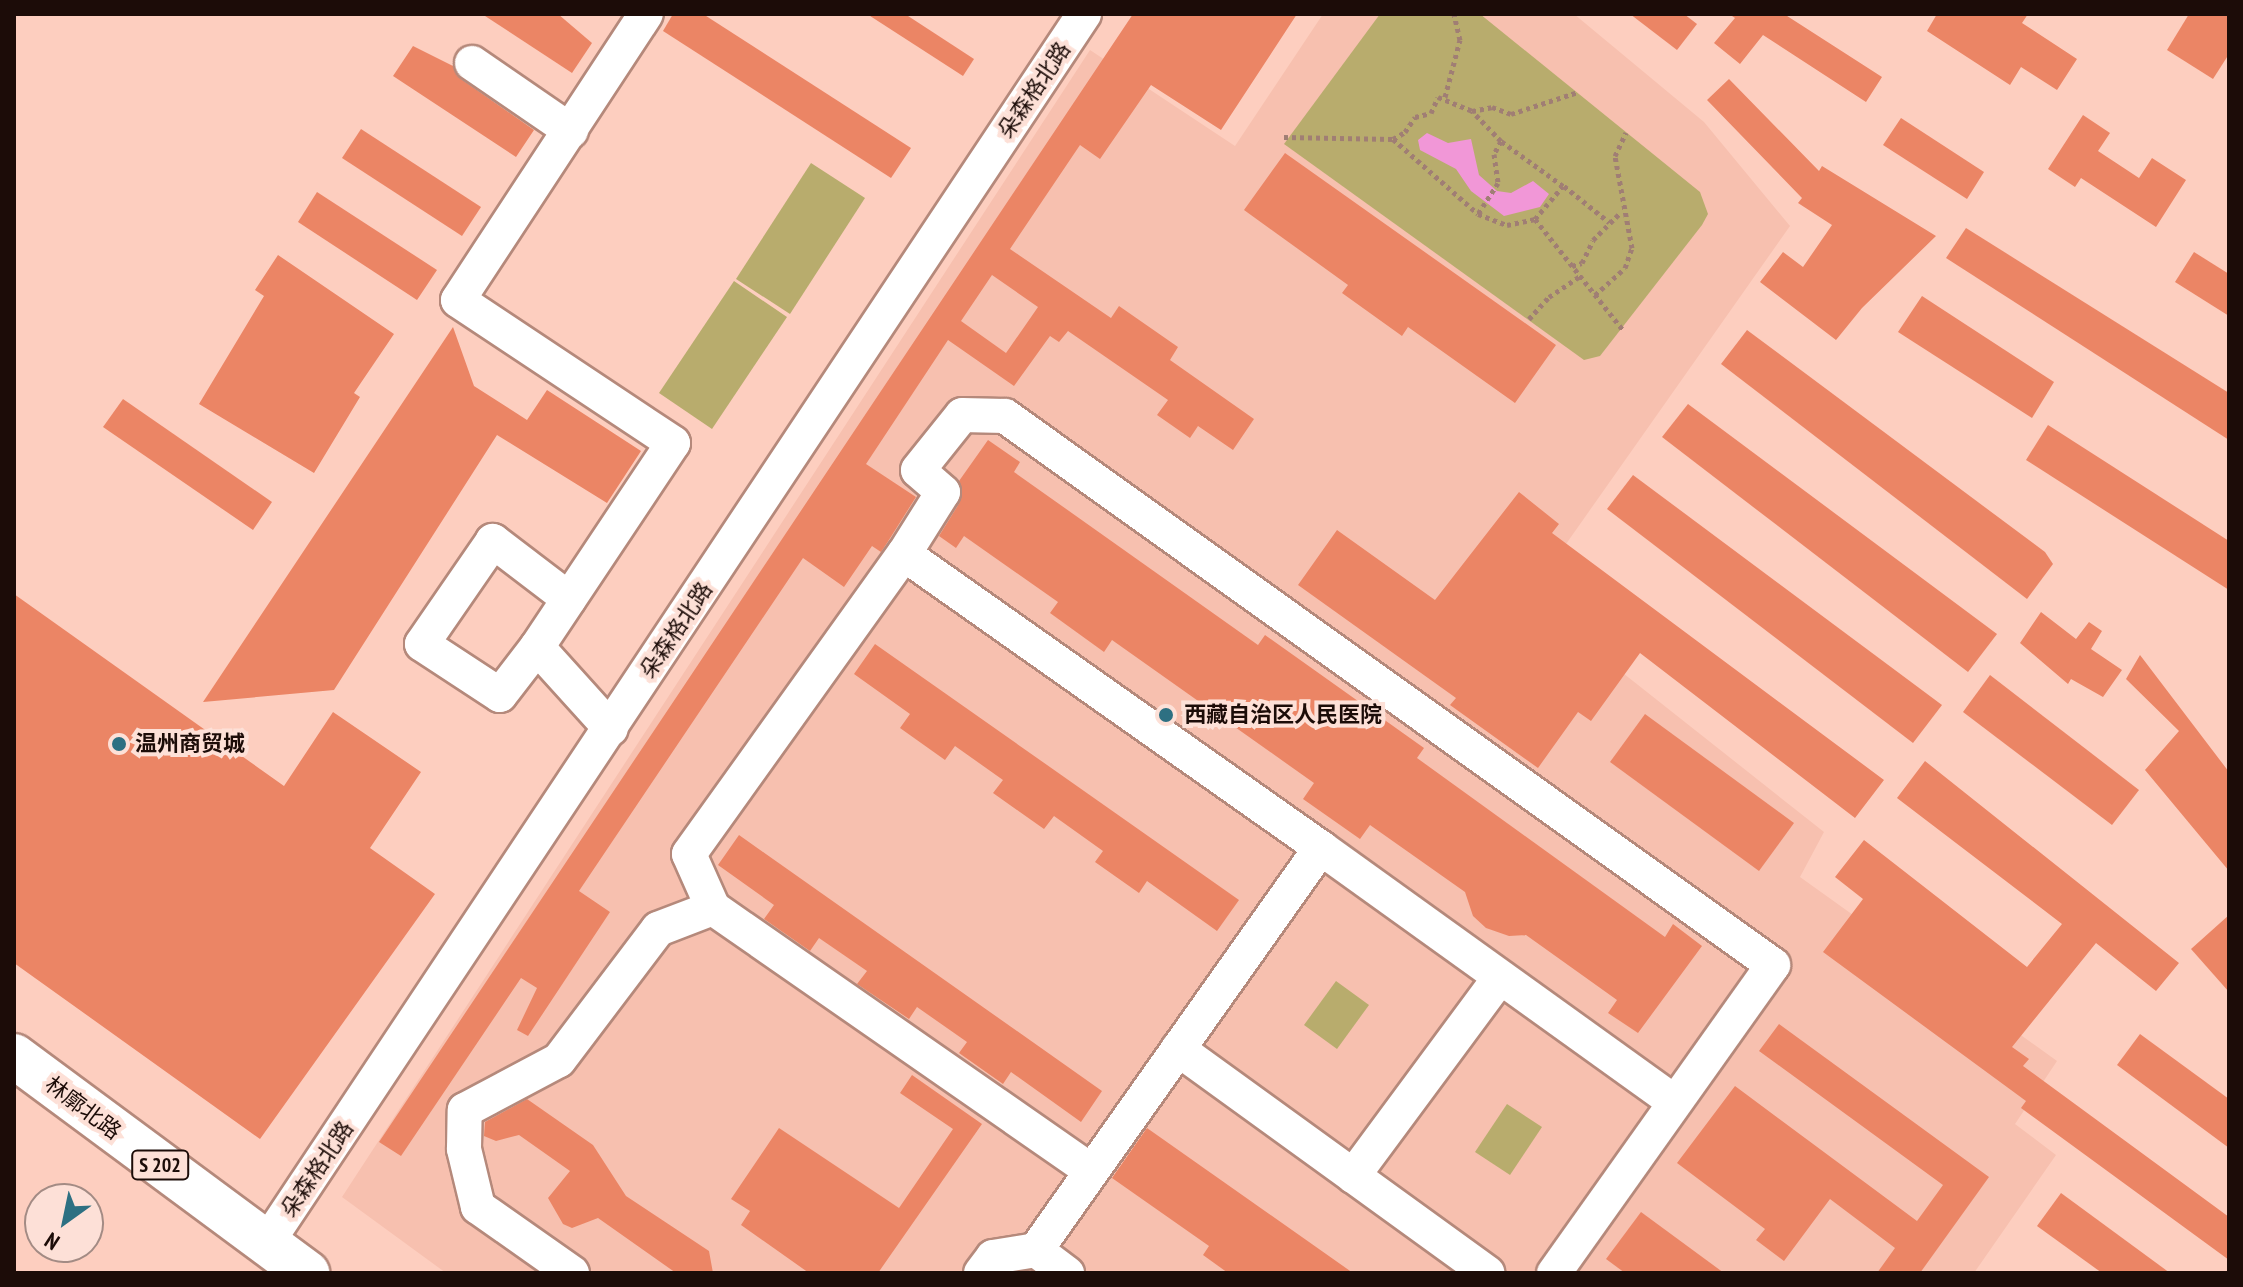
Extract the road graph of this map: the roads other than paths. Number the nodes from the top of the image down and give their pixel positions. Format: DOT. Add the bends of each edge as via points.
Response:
graph roads {
  1 [pos="646,14"];
  2 [pos="1084,14"];
  3 [pos="472,63"];
  4 [pos="571,131"];
  5 [pos="904,554"];
  6 [pos="569,599"];
  7 [pos="537,647"];
  8 [pos="611,729"];
  9 [pos="1321,848"];
  10 [pos="713,908"];
  11 [pos="1500,977"];
  12 [pos="1178,1049"];
  13 [pos="14,1056"];
  14 [pos="1674,1102"];
  15 [pos="1092,1171"];
  16 [pos="1353,1176"];
  17 [pos="266,1244"];
  18 [pos="1036,1250"];
  19 [pos="307,1273"];
  20 [pos="572,1273"];
  21 [pos="981,1273"];
  22 [pos="1067,1273"];
  23 [pos="1487,1273"];
  24 [pos="1554,1273"];
  1 -- 4 [label="street"];
  2 -- 8 [label="street, 朵森格北路"];
  3 -- 4 [label="street"];
  4 -- 6 [label="street" via="458,300 673,443"];
  5 -- 9 [label="street"];
  5 -- 10 [label="street" via="689,854"];
  5 -- 14 [label="street" via="943,492 918,470 962,415 1005,416 1773,965"];
  6 -- 7 [label="street"];
  6 -- 7 [label="street" via="493,541 422,644 500,695"];
  7 -- 8 [label="street"];
  8 -- 17 [label="street, 朵森格北路"];
  9 -- 11 [label="street"];
  9 -- 12 [label="street"];
  10 -- 15 [label="street"];
  10 -- 20 [label="street" via="658,929 559,1060 465,1110 464,1149 478,1207"];
  11 -- 14 [label="street"];
  11 -- 16 [label="street"];
  12 -- 15 [label="street"];
  12 -- 16 [label="street"];
  13 -- 17 [label="main road, 林廓北路 / S 202"];
  14 -- 24 [label="street"];
  15 -- 18 [label="street"];
  16 -- 23 [label="street"];
  17 -- 19 [label="main road, 林廓北路 / S 202"];
  18 -- 21 [label="street" via="993,1257"];
  18 -- 22 [label="street"];
}
